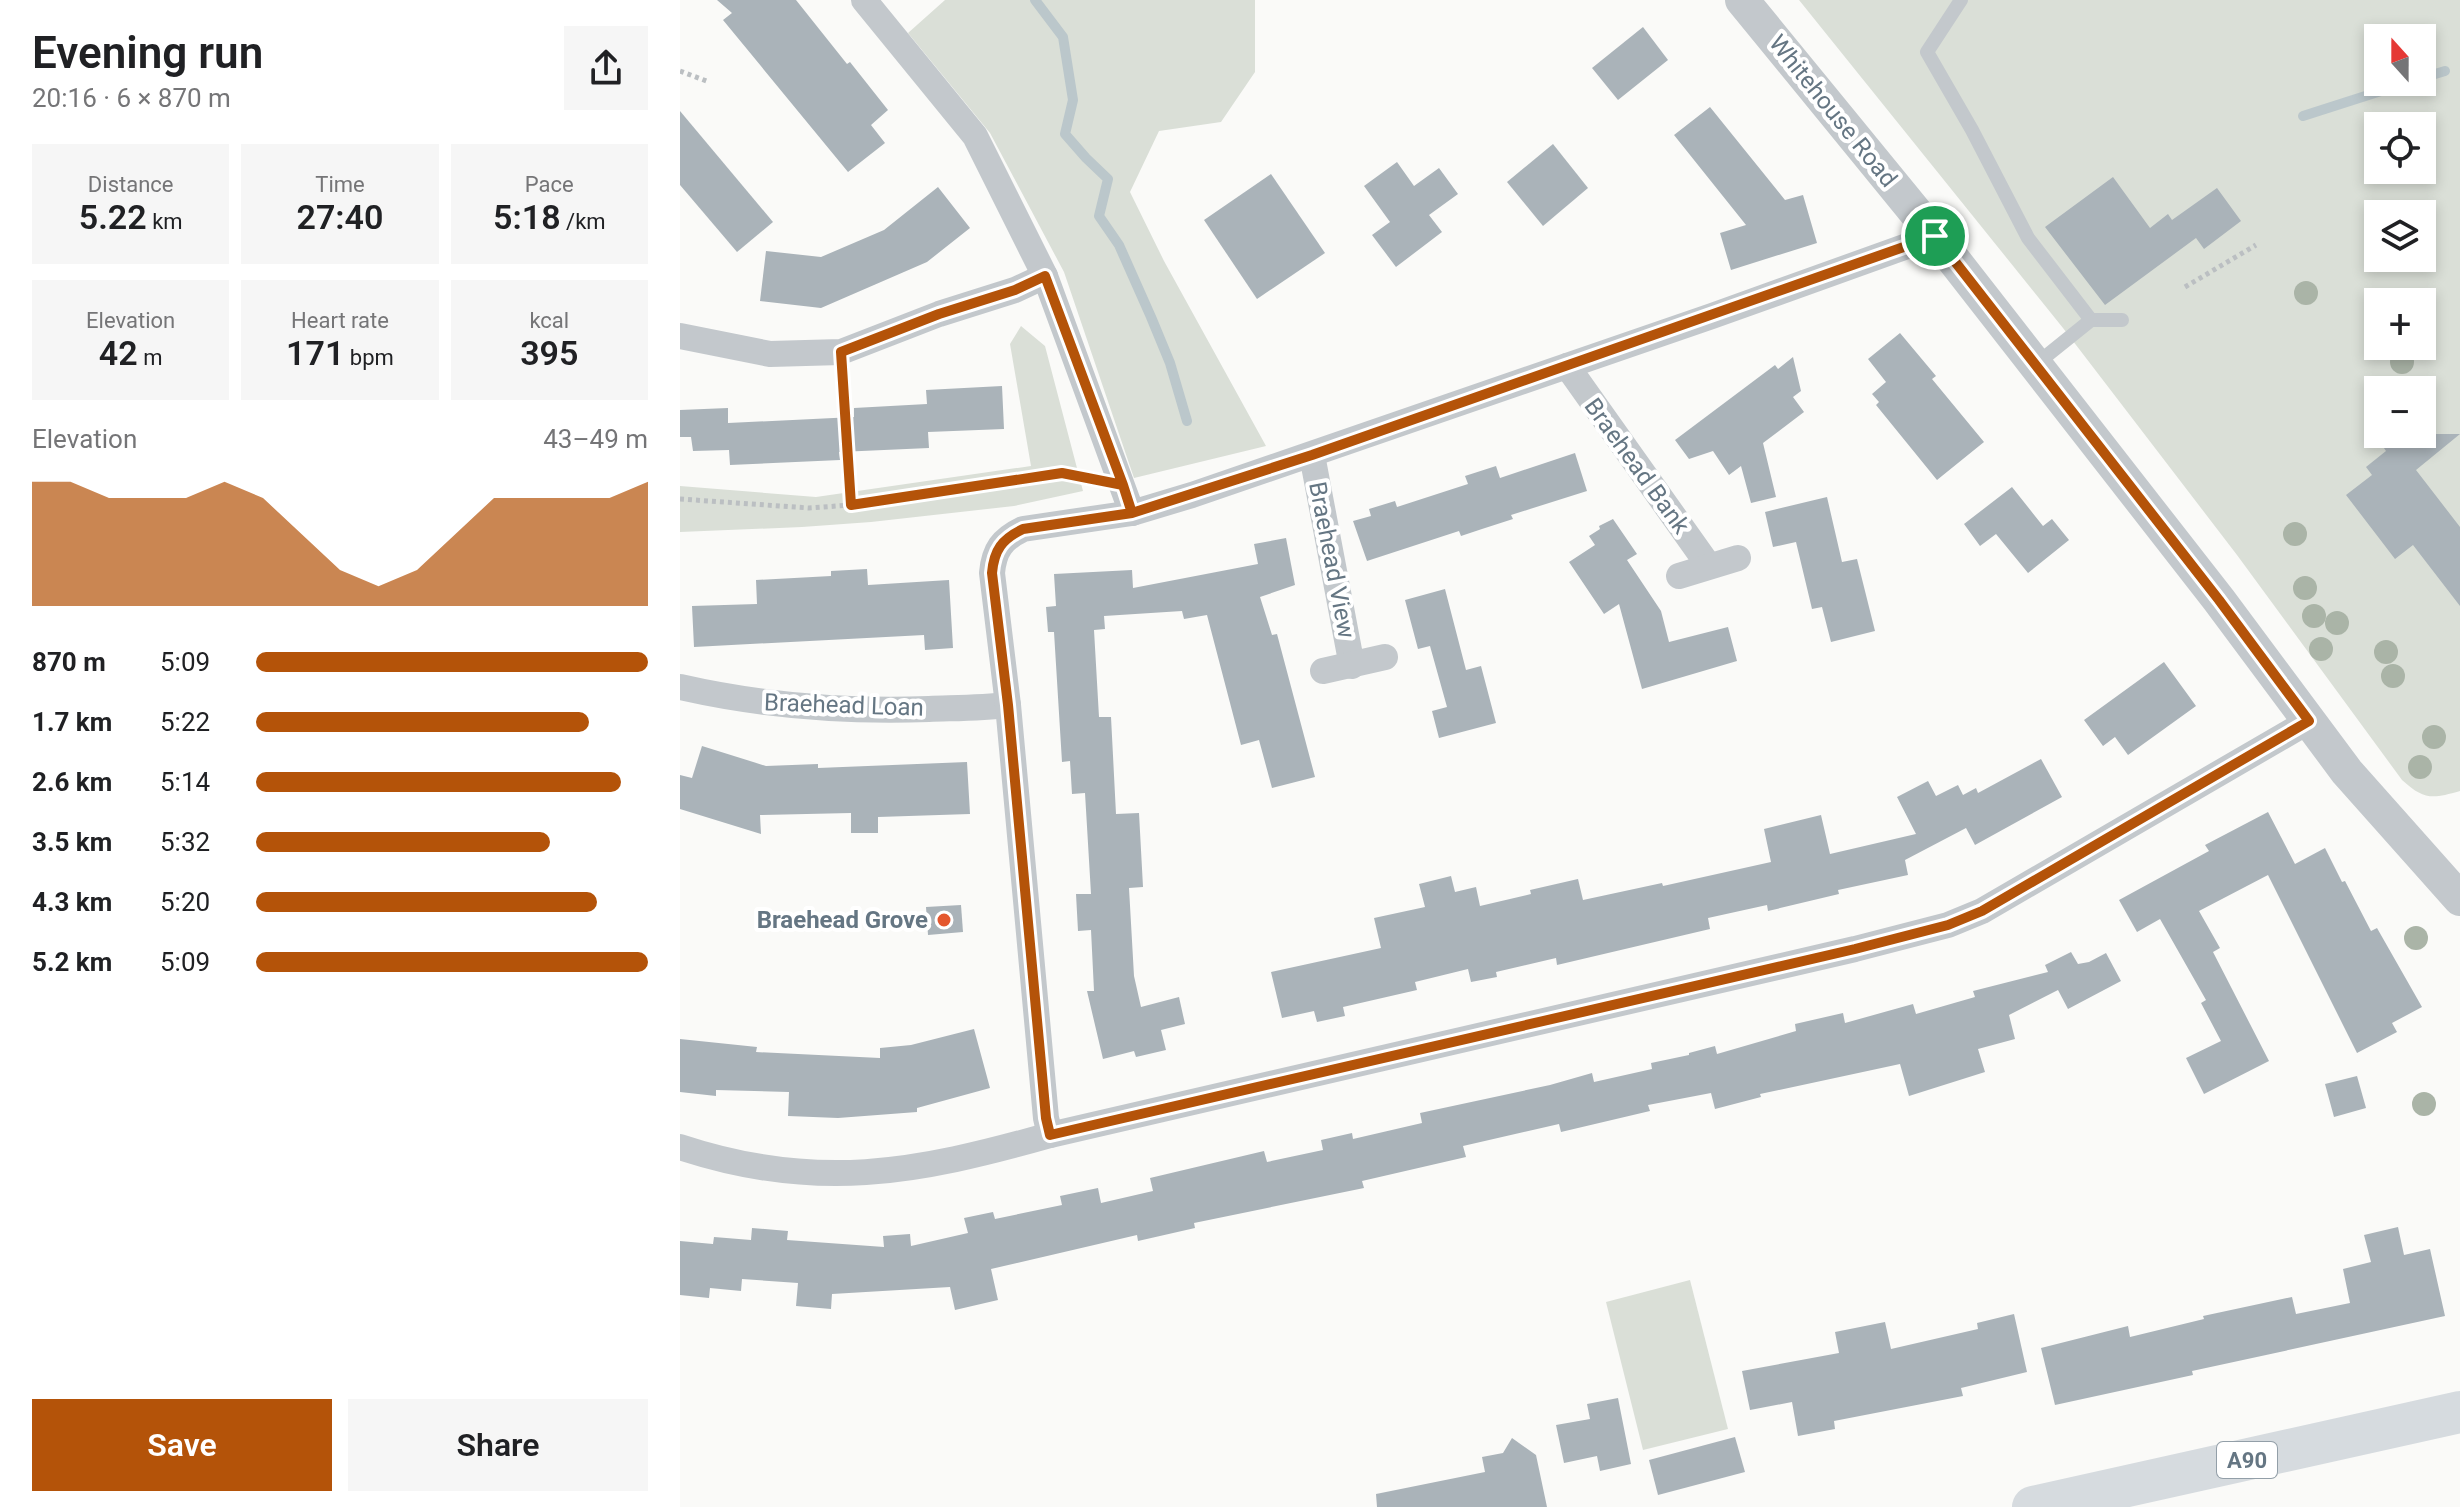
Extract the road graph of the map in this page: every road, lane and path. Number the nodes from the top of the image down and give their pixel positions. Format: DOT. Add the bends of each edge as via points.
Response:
graph roads {
  1 [pos="864,0"];
  2 [pos="1742,0"];
  3 [pos="1961,0"];
  4 [pos="680,71"];
  5 [pos="709,82"];
  6 [pos="1935,236"];
  7 [pos="2256,245"];
  8 [pos="1045,276"];
  9 [pos="2185,287"];
  10 [pos="2091,320"];
  11 [pos="2122,320"];
  12 [pos="680,336"];
  13 [pos="841,352"];
  14 [pos="2035,365"];
  15 [pos="1567,366"];
  16 [pos="1312,455"];
  17 [pos="1123,485"];
  18 [pos="680,499"];
  19 [pos="851,505"];
  20 [pos="1132,513"];
  21 [pos="1738,558"];
  22 [pos="1709,566"];
  23 [pos="1679,576"];
  24 [pos="1385,657"];
  25 [pos="1352,666"];
  26 [pos="1323,671"];
  27 [pos="680,687"];
  28 [pos="1008,705"];
  29 [pos="2309,721"];
  30 [pos="2460,899"];
  31 [pos="1050,1135"];
  32 [pos="680,1147"];
  33 [pos="2460,1412"];
  34 [pos="2033,1507"];
  1 -- 8 [label="street" via="975,136"];
  2 -- 6 [label="street, Whitehouse Road"];
  3 -- 10 [label="lane" via="1927,52 2028,238"];
  4 -- 5 [label="path"];
  6 -- 14 [label="street, Whitehouse Road"];
  6 -- 15 [label="street"];
  7 -- 9 [label="path"];
  8 -- 13 [label="street"];
  8 -- 17 [label="street"];
  10 -- 11 [label="lane"];
  10 -- 14 [label="lane"];
  12 -- 13 [label="street" via="770,354"];
  13 -- 19 [label="path"];
  14 -- 29 [label="street, Whitehouse Road"];
  15 -- 16 [label="street"];
  15 -- 22 [label="street, Braehead Bank"];
  16 -- 20 [label="street"];
  16 -- 25 [label="street, Braehead View"];
  17 -- 19 [label="path" via="1062,473"];
  17 -- 20 [label="street"];
  18 -- 19 [label="path" via="809,508"];
  20 -- 28 [label="street" via="1023,529 999,545 992,573"];
  21 -- 22 [label="street"];
  22 -- 23 [label="street"];
  24 -- 25 [label="street, Braehead View"];
  25 -- 26 [label="street, Braehead View"];
  27 -- 28 [label="street, Braehead Loan" via="811,708 882,711"];
  28 -- 31 [label="street"];
  29 -- 30 [label="street, Whitehouse Road" via="2347,772"];
  29 -- 31 [label="street" via="1982,911 1948,925"];
  31 -- 32 [label="street" via="951,1162 838,1174 756,1168"];
  33 -- 34 [label="main road, A90"];
}
